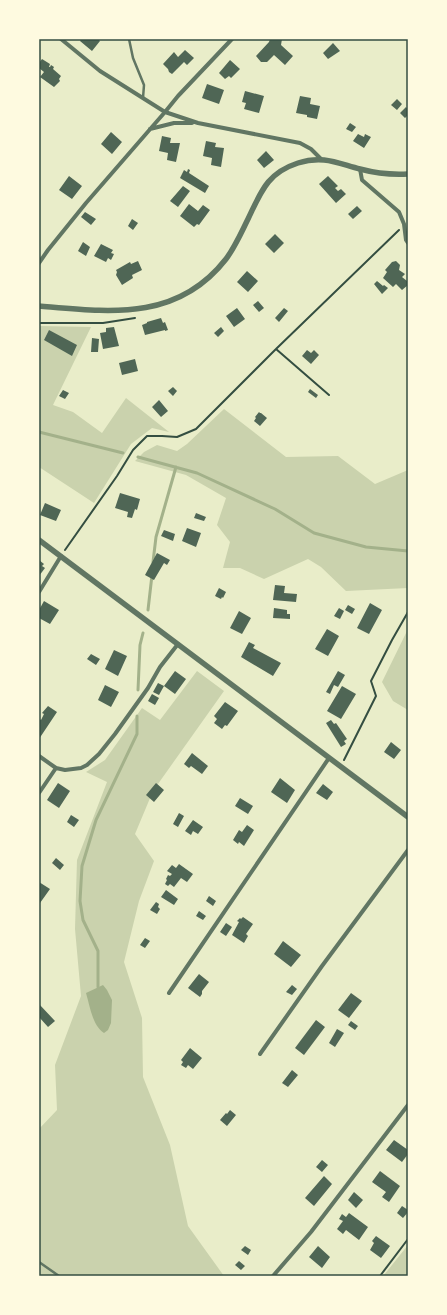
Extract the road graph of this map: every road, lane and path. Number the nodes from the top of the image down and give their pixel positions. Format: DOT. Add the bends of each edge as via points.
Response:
graph roads {
  1 [pos="61,39"];
  2 [pos="129,39"];
  3 [pos="232,39"];
  4 [pos="142,98"];
  5 [pos="165,112"];
  6 [pos="198,123"];
  7 [pos="150,130"];
  8 [pos="321,159"];
  9 [pos="360,169"];
  10 [pos="408,174"];
  11 [pos="404,224"];
  12 [pos="408,243"];
  13 [pos="39,263"];
  14 [pos="39,306"];
  15 [pos="140,309"];
  16 [pos="39,322"];
  17 [pos="276,349"];
  18 [pos="329,395"];
  19 [pos="39,540"];
  20 [pos="61,556"];
  21 [pos="39,592"];
  22 [pos="408,612"];
  23 [pos="178,644"];
  24 [pos="39,756"];
  25 [pos="329,758"];
  26 [pos="340,766"];
  27 [pos="56,768"];
  28 [pos="39,792"];
  29 [pos="408,817"];
  30 [pos="408,850"];
  31 [pos="169,993"];
  32 [pos="260,1054"];
  33 [pos="408,1105"];
  34 [pos="408,1238"];
  35 [pos="39,1262"];
  36 [pos="60,1276"];
  37 [pos="274,1276"];
  38 [pos="380,1276"];
  1 -- 4 [label="street" via="100,70"];
  2 -- 4 [label="lane" via="133,58 144,84"];
  3 -- 5 [label="street"];
  4 -- 5 [label="street"];
  5 -- 6 [label="street"];
  5 -- 7 [label="street"];
  6 -- 7 [label="street" via="174,123"];
  6 -- 8 [label="street" via="300,143"];
  7 -- 13 [label="street" via="86,203"];
  8 -- 9 [label="street"];
  8 -- 15 [label="street" via="291,165 278,172 268,182 227,258 204,282 170,301"];
  9 -- 10 [label="street" via="387,174"];
  9 -- 11 [label="street" via="362,180 399,212"];
  11 -- 12 [label="street"];
  11 -- 17 [label="path"];
  14 -- 15 [label="street" via="90,310"];
  15 -- 16 [label="path" via="140,317 103,322"];
  17 -- 18 [label="path"];
  17 -- 20 [label="path" via="196,429 177,436 147,436 134,450"];
  19 -- 20 [label="street"];
  20 -- 21 [label="street"];
  20 -- 23 [label="street"];
  22 -- 26 [label="path" via="371,681 376,696"];
  23 -- 25 [label="street"];
  23 -- 27 [label="street" via="99,754 81,768"];
  24 -- 27 [label="street"];
  25 -- 26 [label="street"];
  25 -- 31 [label="street"];
  26 -- 29 [label="street"];
  27 -- 28 [label="street"];
  30 -- 32 [label="street"];
  33 -- 37 [label="street"];
  34 -- 38 [label="path"];
  35 -- 36 [label="lane"];
}
